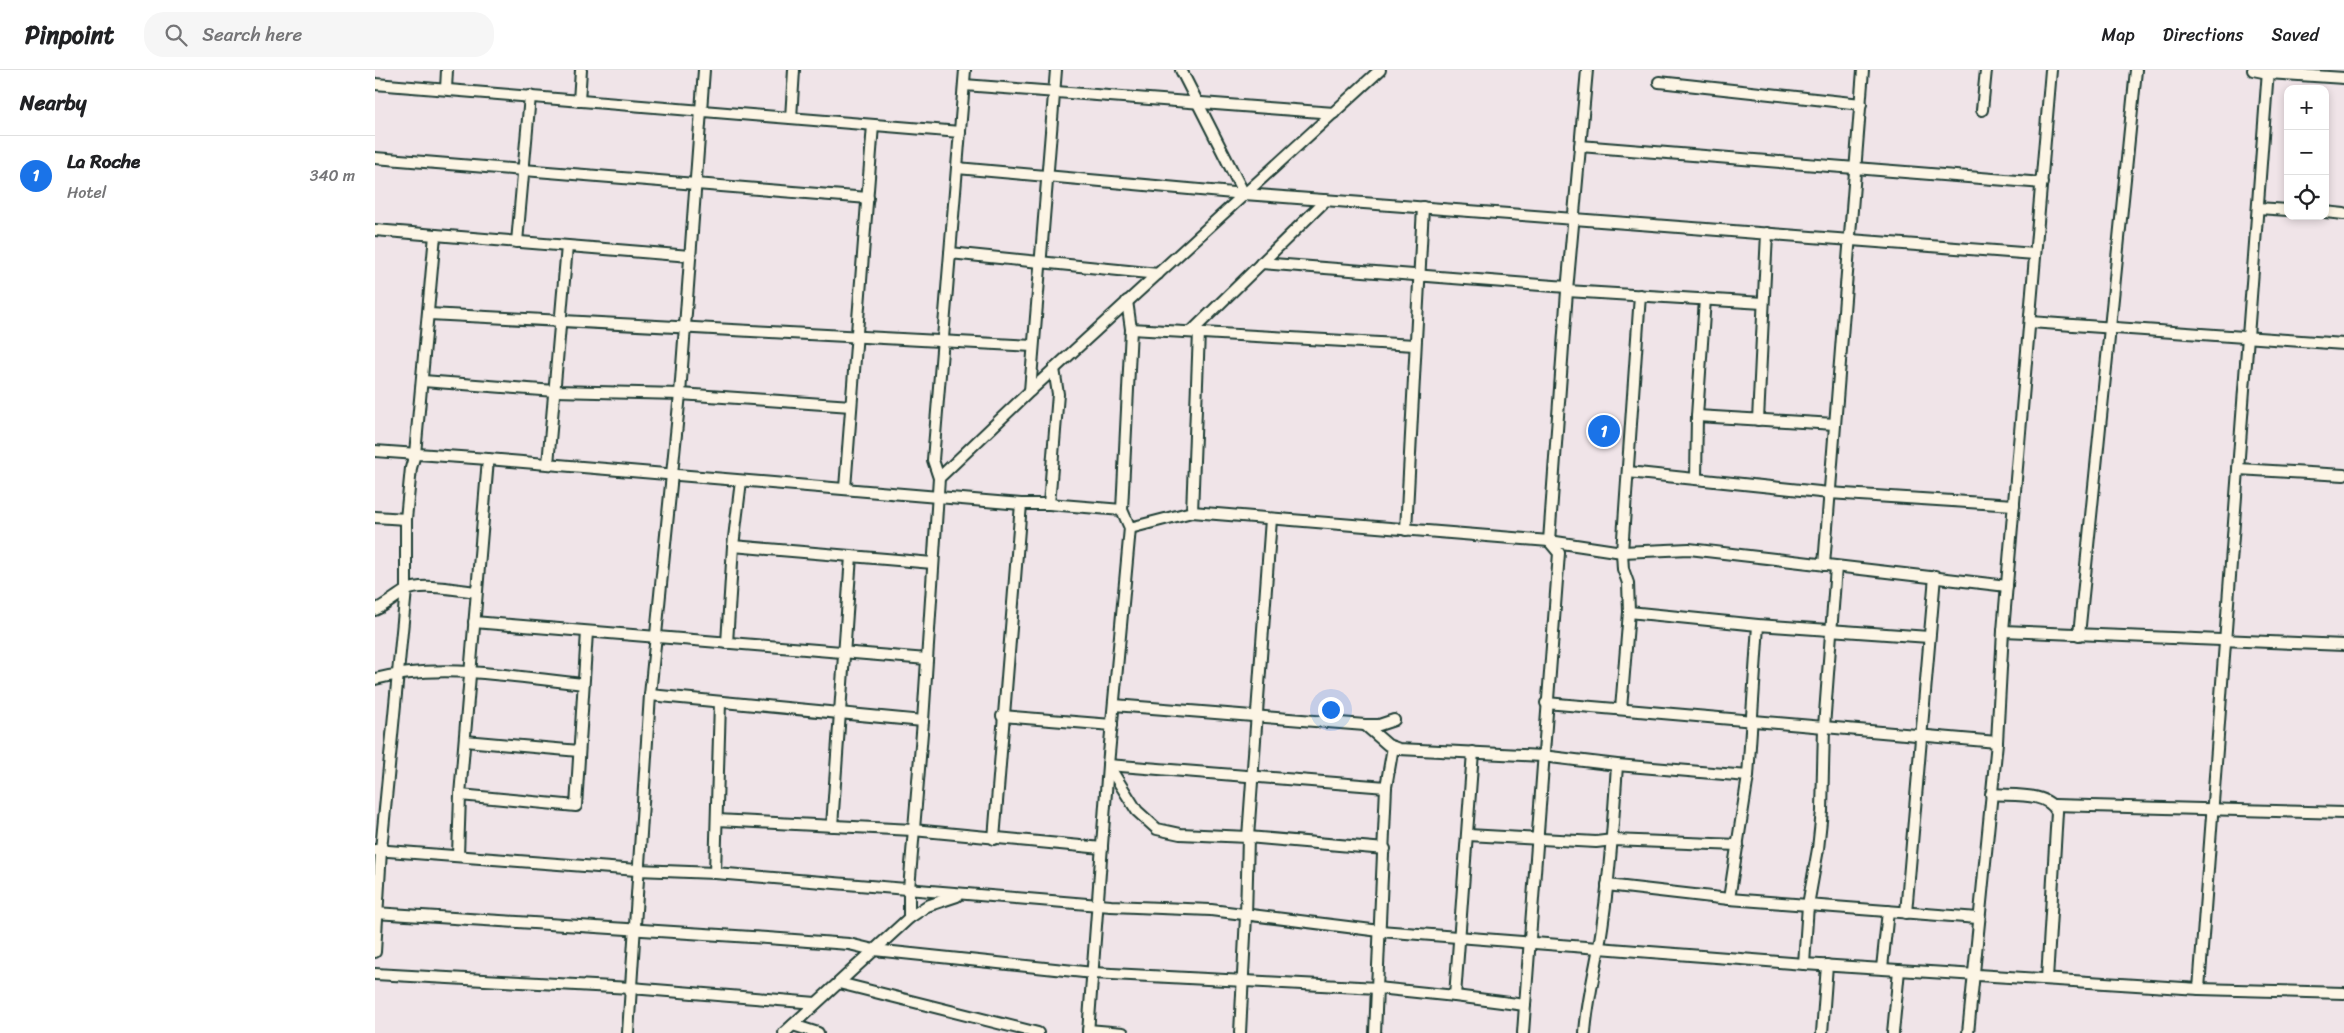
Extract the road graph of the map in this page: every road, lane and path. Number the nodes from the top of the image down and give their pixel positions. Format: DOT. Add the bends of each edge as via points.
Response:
graph roads {
  1 [pos="447,70"];
  2 [pos="581,70"];
  3 [pos="704,70"];
  4 [pos="794,70"];
  5 [pos="965,70"];
  6 [pos="1056,70"];
  7 [pos="1181,70"];
  8 [pos="1380,70"];
  9 [pos="1587,70"];
  10 [pos="1863,70"];
  11 [pos="1986,70"];
  12 [pos="2051,70"];
  13 [pos="2136,70"];
  14 [pos="2253,70"];
  15 [pos="2268,72"];
  16 [pos="2344,78"];
  17 [pos="1659,82"];
  18 [pos="375,84"];
  19 [pos="964,85"];
  20 [pos="445,90"];
  21 [pos="1054,92"];
  22 [pos="530,96"];
  23 [pos="579,100"];
  24 [pos="1198,102"];
  25 [pos="1861,104"];
  26 [pos="701,110"];
  27 [pos="1982,110"];
  28 [pos="1334,112"];
  29 [pos="791,118"];
  30 [pos="873,124"];
  31 [pos="960,132"];
  32 [pos="1580,146"];
  33 [pos="375,158"];
  34 [pos="957,168"];
  35 [pos="1855,168"];
  36 [pos="524,170"];
  37 [pos="1047,176"];
  38 [pos="2041,183"];
  39 [pos="695,184"];
  40 [pos="1244,194"];
  41 [pos="868,198"];
  42 [pos="1326,200"];
  43 [pos="1423,207"];
  44 [pos="2258,208"];
  45 [pos="2284,210"];
  46 [pos="2329,212"];
  47 [pos="2344,214"];
  48 [pos="1573,219"];
  49 [pos="375,230"];
  50 [pos="1767,233"];
  51 [pos="435,235"];
  52 [pos="1850,240"];
  53 [pos="517,242"];
  54 [pos="567,246"];
  55 [pos="950,253"];
  56 [pos="2035,254"];
  57 [pos="689,256"];
  58 [pos="1040,262"];
  59 [pos="1261,263"];
  60 [pos="1158,274"];
  61 [pos="1419,276"];
  62 [pos="1567,289"];
  63 [pos="1640,295"];
  64 [pos="1705,299"];
  65 [pos="1127,301"];
  66 [pos="1763,303"];
  67 [pos="429,314"];
  68 [pos="561,321"];
  69 [pos="2030,322"];
  70 [pos="684,327"];
  71 [pos="2110,328"];
  72 [pos="1131,329"];
  73 [pos="1195,332"];
  74 [pos="857,337"];
  75 [pos="2248,339"];
  76 [pos="943,341"];
  77 [pos="2344,344"];
  78 [pos="1415,345"];
  79 [pos="1033,346"];
  80 [pos="1054,369"];
  81 [pos="423,381"];
  82 [pos="555,391"];
  83 [pos="1030,391"];
  84 [pos="680,394"];
  85 [pos="851,406"];
  86 [pos="1697,416"];
  87 [pos="1758,420"];
  88 [pos="1835,424"];
  89 [pos="375,451"];
  90 [pos="415,454"];
  91 [pos="488,459"];
  92 [pos="548,464"];
  93 [pos="2238,469"];
  94 [pos="1628,472"];
  95 [pos="672,475"];
  96 [pos="2344,475"];
  97 [pos="939,478"];
  98 [pos="1696,478"];
  99 [pos="741,481"];
  100 [pos="845,488"];
  101 [pos="1829,493"];
  102 [pos="938,496"];
  103 [pos="1021,504"];
  104 [pos="1049,504"];
  105 [pos="2014,505"];
  106 [pos="1121,510"];
  107 [pos="1192,512"];
  108 [pos="375,517"];
  109 [pos="1271,518"];
  110 [pos="406,519"];
  111 [pos="1130,528"];
  112 [pos="1406,530"];
  113 [pos="1549,542"];
  114 [pos="733,546"];
  115 [pos="1622,552"];
  116 [pos="851,556"];
  117 [pos="933,563"];
  118 [pos="1824,565"];
  119 [pos="1836,567"];
  120 [pos="1935,576"];
  121 [pos="2007,586"];
  122 [pos="406,590"];
  123 [pos="476,592"];
  124 [pos="375,610"];
  125 [pos="1629,612"];
  126 [pos="474,622"];
  127 [pos="1758,625"];
  128 [pos="1830,628"];
  129 [pos="587,632"];
  130 [pos="2003,632"];
  131 [pos="2079,634"];
  132 [pos="654,637"];
  133 [pos="1929,637"];
  134 [pos="2225,640"];
  135 [pos="727,643"];
  136 [pos="2344,645"];
  137 [pos="844,652"];
  138 [pos="927,659"];
  139 [pos="398,673"];
  140 [pos="470,673"];
  141 [pos="375,679"];
  142 [pos="583,684"];
  143 [pos="650,695"];
  144 [pos="720,702"];
  145 [pos="1546,703"];
  146 [pos="1114,705"];
  147 [pos="1621,708"];
  148 [pos="839,713"];
  149 [pos="1003,716"];
  150 [pos="1256,718"];
  151 [pos="1394,720"];
  152 [pos="1751,720"];
  153 [pos="923,721"];
  154 [pos="1112,725"];
  155 [pos="1365,725"];
  156 [pos="1824,727"];
  157 [pos="1921,734"];
  158 [pos="465,741"];
  159 [pos="1997,742"];
  160 [pos="1393,747"];
  161 [pos="579,751"];
  162 [pos="1473,752"];
  163 [pos="1542,756"];
  164 [pos="1108,765"];
  165 [pos="1617,765"];
  166 [pos="1748,776"];
  167 [pos="1252,777"];
  168 [pos="1386,787"];
  169 [pos="1991,794"];
  170 [pos="460,796"];
  171 [pos="2054,805"];
  172 [pos="2213,808"];
  173 [pos="2344,813"];
  174 [pos="717,820"];
  175 [pos="832,826"];
  176 [pos="913,830"];
  177 [pos="1468,835"];
  178 [pos="1248,836"];
  179 [pos="994,838"];
  180 [pos="1537,840"];
  181 [pos="1613,840"];
  182 [pos="1739,845"];
  183 [pos="1102,848"];
  184 [pos="1385,848"];
  185 [pos="378,850"];
  186 [pos="458,855"];
  187 [pos="637,870"];
  188 [pos="715,873"];
  189 [pos="1607,884"];
  190 [pos="909,889"];
  191 [pos="969,894"];
  192 [pos="1729,899"];
  193 [pos="1098,905"];
  194 [pos="1807,905"];
  195 [pos="1888,911"];
  196 [pos="377,913"];
  197 [pos="1906,913"];
  198 [pos="1246,916"];
  199 [pos="909,918"];
  200 [pos="1978,918"];
  201 [pos="635,928"];
  202 [pos="1380,932"];
  203 [pos="1460,937"];
  204 [pos="1529,941"];
  205 [pos="1598,948"];
  206 [pos="874,950"];
  207 [pos="375,952"];
  208 [pos="1804,964"];
  209 [pos="1827,965"];
  210 [pos="1882,968"];
  211 [pos="1899,970"];
  212 [pos="1093,973"];
  213 [pos="375,974"];
  214 [pos="1973,974"];
  215 [pos="2047,979"];
  216 [pos="1241,980"];
  217 [pos="839,983"];
  218 [pos="631,988"];
  219 [pos="1377,988"];
  220 [pos="2199,988"];
  221 [pos="2344,993"];
  222 [pos="1455,996"];
  223 [pos="816,1003"];
  224 [pos="1525,1004"];
  225 [pos="793,1025"];
  226 [pos="1088,1032"];
  227 [pos="628,1033"];
  228 [pos="784,1033"];
  229 [pos="818,1033"];
  230 [pos="1038,1033"];
  231 [pos="1123,1033"];
  232 [pos="1240,1033"];
  233 [pos="1375,1033"];
  234 [pos="1523,1033"];
  235 [pos="1585,1033"];
  236 [pos="1822,1033"];
  237 [pos="1893,1033"];
  238 [pos="1968,1033"];
  1 -- 20 [label="street"];
  2 -- 23 [label="street"];
  3 -- 26 [label="street"];
  4 -- 29 [label="street"];
  5 -- 19 [label="street"];
  6 -- 21 [label="street"];
  7 -- 24 [label="street"];
  8 -- 28 [label="street"];
  9 -- 32 [label="street"];
  10 -- 25 [label="street"];
  11 -- 27 [label="street"];
  12 -- 38 [label="street"];
  13 -- 71 [label="street"];
  14 -- 15 [label="street"];
  15 -- 16 [label="street"];
  15 -- 44 [label="street"];
  17 -- 25 [label="street"];
  18 -- 20 [label="street"];
  19 -- 21 [label="street"];
  19 -- 31 [label="street"];
  20 -- 22 [label="street"];
  21 -- 24 [label="street"];
  21 -- 37 [label="street"];
  22 -- 23 [label="street"];
  22 -- 36 [label="street"];
  23 -- 26 [label="street"];
  24 -- 28 [label="street"];
  24 -- 40 [label="street"];
  25 -- 35 [label="street"];
  26 -- 29 [label="street"];
  26 -- 39 [label="street"];
  28 -- 40 [label="street"];
  29 -- 30 [label="street"];
  30 -- 31 [label="street"];
  30 -- 41 [label="street"];
  31 -- 34 [label="street"];
  32 -- 35 [label="street"];
  32 -- 48 [label="street"];
  33 -- 36 [label="street"];
  34 -- 37 [label="street"];
  34 -- 55 [label="street"];
  35 -- 38 [label="street"];
  35 -- 52 [label="street"];
  36 -- 39 [label="street"];
  36 -- 53 [label="street"];
  37 -- 40 [label="street"];
  37 -- 58 [label="street"];
  38 -- 56 [label="street"];
  39 -- 41 [label="street"];
  39 -- 57 [label="street"];
  40 -- 42 [label="street"];
  40 -- 60 [label="street"];
  41 -- 74 [label="street"];
  42 -- 43 [label="street"];
  42 -- 59 [label="street"];
  43 -- 48 [label="street"];
  43 -- 61 [label="street"];
  44 -- 45 [label="street"];
  44 -- 75 [label="street"];
  46 -- 47 [label="street"];
  48 -- 50 [label="street"];
  48 -- 62 [label="street"];
  49 -- 51 [label="street"];
  50 -- 52 [label="street"];
  50 -- 66 [label="street"];
  51 -- 53 [label="street"];
  51 -- 67 [label="street"];
  52 -- 56 [label="street"];
  52 -- 88 [label="street"];
  53 -- 54 [label="street"];
  54 -- 57 [label="street"];
  54 -- 68 [label="street"];
  55 -- 58 [label="street"];
  55 -- 76 [label="street"];
  56 -- 69 [label="street"];
  57 -- 70 [label="street"];
  58 -- 60 [label="street"];
  58 -- 79 [label="street"];
  59 -- 61 [label="street"];
  59 -- 73 [label="street"];
  60 -- 65 [label="street"];
  61 -- 62 [label="street"];
  61 -- 78 [label="street"];
  62 -- 63 [label="street"];
  62 -- 113 [label="street"];
  63 -- 64 [label="street"];
  63 -- 94 [label="street"];
  64 -- 66 [label="street"];
  64 -- 86 [label="street"];
  65 -- 72 [label="street"];
  65 -- 80 [label="street"];
  66 -- 87 [label="street"];
  67 -- 68 [label="street"];
  67 -- 81 [label="street"];
  68 -- 70 [label="street"];
  68 -- 82 [label="street"];
  69 -- 71 [label="street"];
  69 -- 105 [label="street"];
  70 -- 74 [label="street"];
  70 -- 84 [label="street"];
  71 -- 75 [label="street"];
  71 -- 131 [label="street"];
  72 -- 73 [label="street"];
  72 -- 106 [label="street"];
  73 -- 78 [label="street"];
  73 -- 107 [label="street"];
  74 -- 76 [label="street"];
  74 -- 85 [label="street"];
  75 -- 77 [label="street"];
  75 -- 93 [label="street"];
  76 -- 79 [label="street"];
  76 -- 97 [label="street" via="933,460"];
  78 -- 112 [label="street"];
  79 -- 83 [label="street"];
  80 -- 83 [label="street"];
  80 -- 104 [label="street" via="1058,394"];
  81 -- 82 [label="street"];
  81 -- 90 [label="street"];
  82 -- 84 [label="street"];
  82 -- 92 [label="street"];
  83 -- 97 [label="street"];
  84 -- 85 [label="street"];
  84 -- 95 [label="street"];
  85 -- 100 [label="street"];
  86 -- 87 [label="street"];
  86 -- 98 [label="street"];
  87 -- 88 [label="street"];
  88 -- 101 [label="street"];
  89 -- 90 [label="street"];
  90 -- 91 [label="street"];
  90 -- 110 [label="street"];
  91 -- 92 [label="street"];
  91 -- 123 [label="street"];
  92 -- 95 [label="street"];
  93 -- 96 [label="street"];
  93 -- 134 [label="street"];
  94 -- 98 [label="street"];
  94 -- 115 [label="street"];
  95 -- 99 [label="street"];
  95 -- 132 [label="street"];
  97 -- 102 [label="street"];
  98 -- 101 [label="street"];
  99 -- 100 [label="street"];
  99 -- 114 [label="street"];
  100 -- 102 [label="street"];
  101 -- 105 [label="street"];
  101 -- 118 [label="street"];
  102 -- 103 [label="street"];
  102 -- 117 [label="street"];
  103 -- 104 [label="street"];
  103 -- 149 [label="street"];
  104 -- 106 [label="street"];
  105 -- 121 [label="street"];
  106 -- 111 [label="street"];
  107 -- 109 [label="street"];
  107 -- 111 [label="street"];
  108 -- 110 [label="street"];
  109 -- 112 [label="street"];
  109 -- 150 [label="street"];
  110 -- 122 [label="street"];
  111 -- 146 [label="street"];
  112 -- 113 [label="street"];
  113 -- 115 [label="street"];
  113 -- 145 [label="street" via="1559,553"];
  114 -- 116 [label="street"];
  114 -- 135 [label="street"];
  115 -- 118 [label="street" via="1689,549"];
  115 -- 125 [label="street"];
  116 -- 117 [label="street"];
  116 -- 137 [label="street"];
  117 -- 138 [label="street"];
  118 -- 119 [label="street"];
  119 -- 120 [label="street"];
  119 -- 128 [label="street"];
  120 -- 121 [label="street"];
  120 -- 133 [label="street"];
  121 -- 130 [label="street"];
  122 -- 123 [label="street" via="419,586"];
  122 -- 124 [label="street"];
  122 -- 139 [label="street"];
  123 -- 126 [label="street"];
  125 -- 127 [label="street"];
  125 -- 147 [label="street"];
  126 -- 129 [label="street"];
  126 -- 140 [label="street"];
  127 -- 128 [label="street"];
  127 -- 152 [label="street"];
  128 -- 133 [label="street"];
  128 -- 156 [label="street"];
  129 -- 132 [label="street"];
  129 -- 142 [label="street"];
  130 -- 131 [label="street"];
  130 -- 159 [label="street"];
  131 -- 134 [label="street"];
  132 -- 135 [label="street"];
  132 -- 143 [label="street"];
  133 -- 157 [label="street"];
  134 -- 136 [label="street"];
  134 -- 172 [label="street"];
  135 -- 137 [label="street"];
  137 -- 138 [label="street"];
  137 -- 148 [label="street"];
  138 -- 153 [label="street"];
  139 -- 140 [label="street" via="425,670"];
  139 -- 141 [label="street"];
  139 -- 185 [label="street"];
  140 -- 142 [label="street"];
  140 -- 158 [label="street"];
  142 -- 161 [label="street"];
  143 -- 144 [label="street"];
  143 -- 187 [label="street"];
  144 -- 148 [label="street"];
  144 -- 174 [label="street"];
  145 -- 147 [label="street"];
  145 -- 163 [label="street"];
  146 -- 150 [label="street"];
  146 -- 154 [label="street"];
  147 -- 152 [label="street"];
  148 -- 153 [label="street"];
  148 -- 175 [label="street"];
  149 -- 154 [label="street"];
  149 -- 179 [label="street"];
  150 -- 155 [label="street"];
  150 -- 167 [label="street"];
  151 -- 155 [label="street"];
  152 -- 156 [label="street"];
  152 -- 166 [label="street"];
  153 -- 176 [label="street"];
  154 -- 164 [label="street"];
  155 -- 160 [label="street"];
  156 -- 157 [label="street"];
  156 -- 194 [label="street" via="1819,839"];
  157 -- 159 [label="street"];
  157 -- 197 [label="street"];
  158 -- 161 [label="street"];
  158 -- 170 [label="street"];
  159 -- 169 [label="street"];
  160 -- 162 [label="street"];
  160 -- 168 [label="street"];
  161 -- 170 [label="street" via="576,806"];
  162 -- 163 [label="street"];
  162 -- 177 [label="street"];
  163 -- 165 [label="street"];
  163 -- 180 [label="street"];
  164 -- 167 [label="street"];
  164 -- 178 [label="street" via="1137,811 1157,829 1180,834"];
  164 -- 183 [label="street"];
  165 -- 166 [label="street"];
  165 -- 181 [label="street"];
  166 -- 182 [label="street"];
  167 -- 168 [label="street"];
  167 -- 178 [label="street"];
  168 -- 184 [label="street"];
  169 -- 171 [label="street" via="2045,798"];
  169 -- 200 [label="street"];
  170 -- 186 [label="street"];
  171 -- 172 [label="street"];
  171 -- 215 [label="street" via="2057,812"];
  172 -- 173 [label="street"];
  172 -- 220 [label="street"];
  174 -- 175 [label="street"];
  174 -- 188 [label="street"];
  175 -- 176 [label="street"];
  176 -- 179 [label="street"];
  176 -- 190 [label="street"];
  177 -- 180 [label="street"];
  177 -- 203 [label="street"];
  178 -- 184 [label="street"];
  178 -- 198 [label="street"];
  179 -- 183 [label="street"];
  180 -- 181 [label="street"];
  180 -- 204 [label="street"];
  181 -- 182 [label="street"];
  181 -- 189 [label="street"];
  182 -- 192 [label="street"];
  183 -- 193 [label="street"];
  184 -- 202 [label="street"];
  185 -- 186 [label="street"];
  185 -- 196 [label="street"];
  186 -- 187 [label="street"];
  187 -- 188 [label="street"];
  187 -- 201 [label="street"];
  188 -- 190 [label="street"];
  189 -- 192 [label="street"];
  189 -- 205 [label="street"];
  190 -- 191 [label="street"];
  190 -- 199 [label="street"];
  191 -- 193 [label="street"];
  191 -- 199 [label="street" via="945,898"];
  192 -- 194 [label="street"];
  193 -- 198 [label="street" via="1211,910"];
  193 -- 212 [label="street"];
  194 -- 195 [label="street"];
  194 -- 208 [label="street"];
  195 -- 197 [label="street"];
  195 -- 210 [label="street"];
  196 -- 201 [label="street"];
  196 -- 207 [label="street"];
  197 -- 200 [label="street"];
  198 -- 202 [label="street"];
  198 -- 216 [label="street"];
  199 -- 206 [label="street"];
  200 -- 214 [label="street"];
  201 -- 206 [label="street" via="849,944"];
  201 -- 218 [label="street"];
  202 -- 203 [label="street"];
  202 -- 219 [label="street"];
  203 -- 204 [label="street"];
  203 -- 222 [label="street"];
  204 -- 205 [label="street"];
  204 -- 224 [label="street"];
  205 -- 208 [label="street"];
  205 -- 235 [label="street" via="1586,1007"];
  206 -- 212 [label="street"];
  206 -- 217 [label="street"];
  208 -- 209 [label="street"];
  209 -- 210 [label="street"];
  209 -- 236 [label="street"];
  210 -- 211 [label="street"];
  211 -- 214 [label="street"];
  211 -- 237 [label="street"];
  212 -- 216 [label="street"];
  212 -- 226 [label="street"];
  213 -- 218 [label="street"];
  214 -- 215 [label="street"];
  214 -- 238 [label="street"];
  215 -- 220 [label="street"];
  216 -- 219 [label="street"];
  216 -- 232 [label="street"];
  217 -- 223 [label="street"];
  217 -- 230 [label="street"];
  218 -- 223 [label="street"];
  218 -- 227 [label="street"];
  219 -- 222 [label="street"];
  219 -- 233 [label="street"];
  220 -- 221 [label="street"];
  222 -- 224 [label="street"];
  223 -- 225 [label="street"];
  224 -- 234 [label="street"];
  225 -- 228 [label="street"];
  225 -- 229 [label="street"];
  226 -- 231 [label="street"];
}
